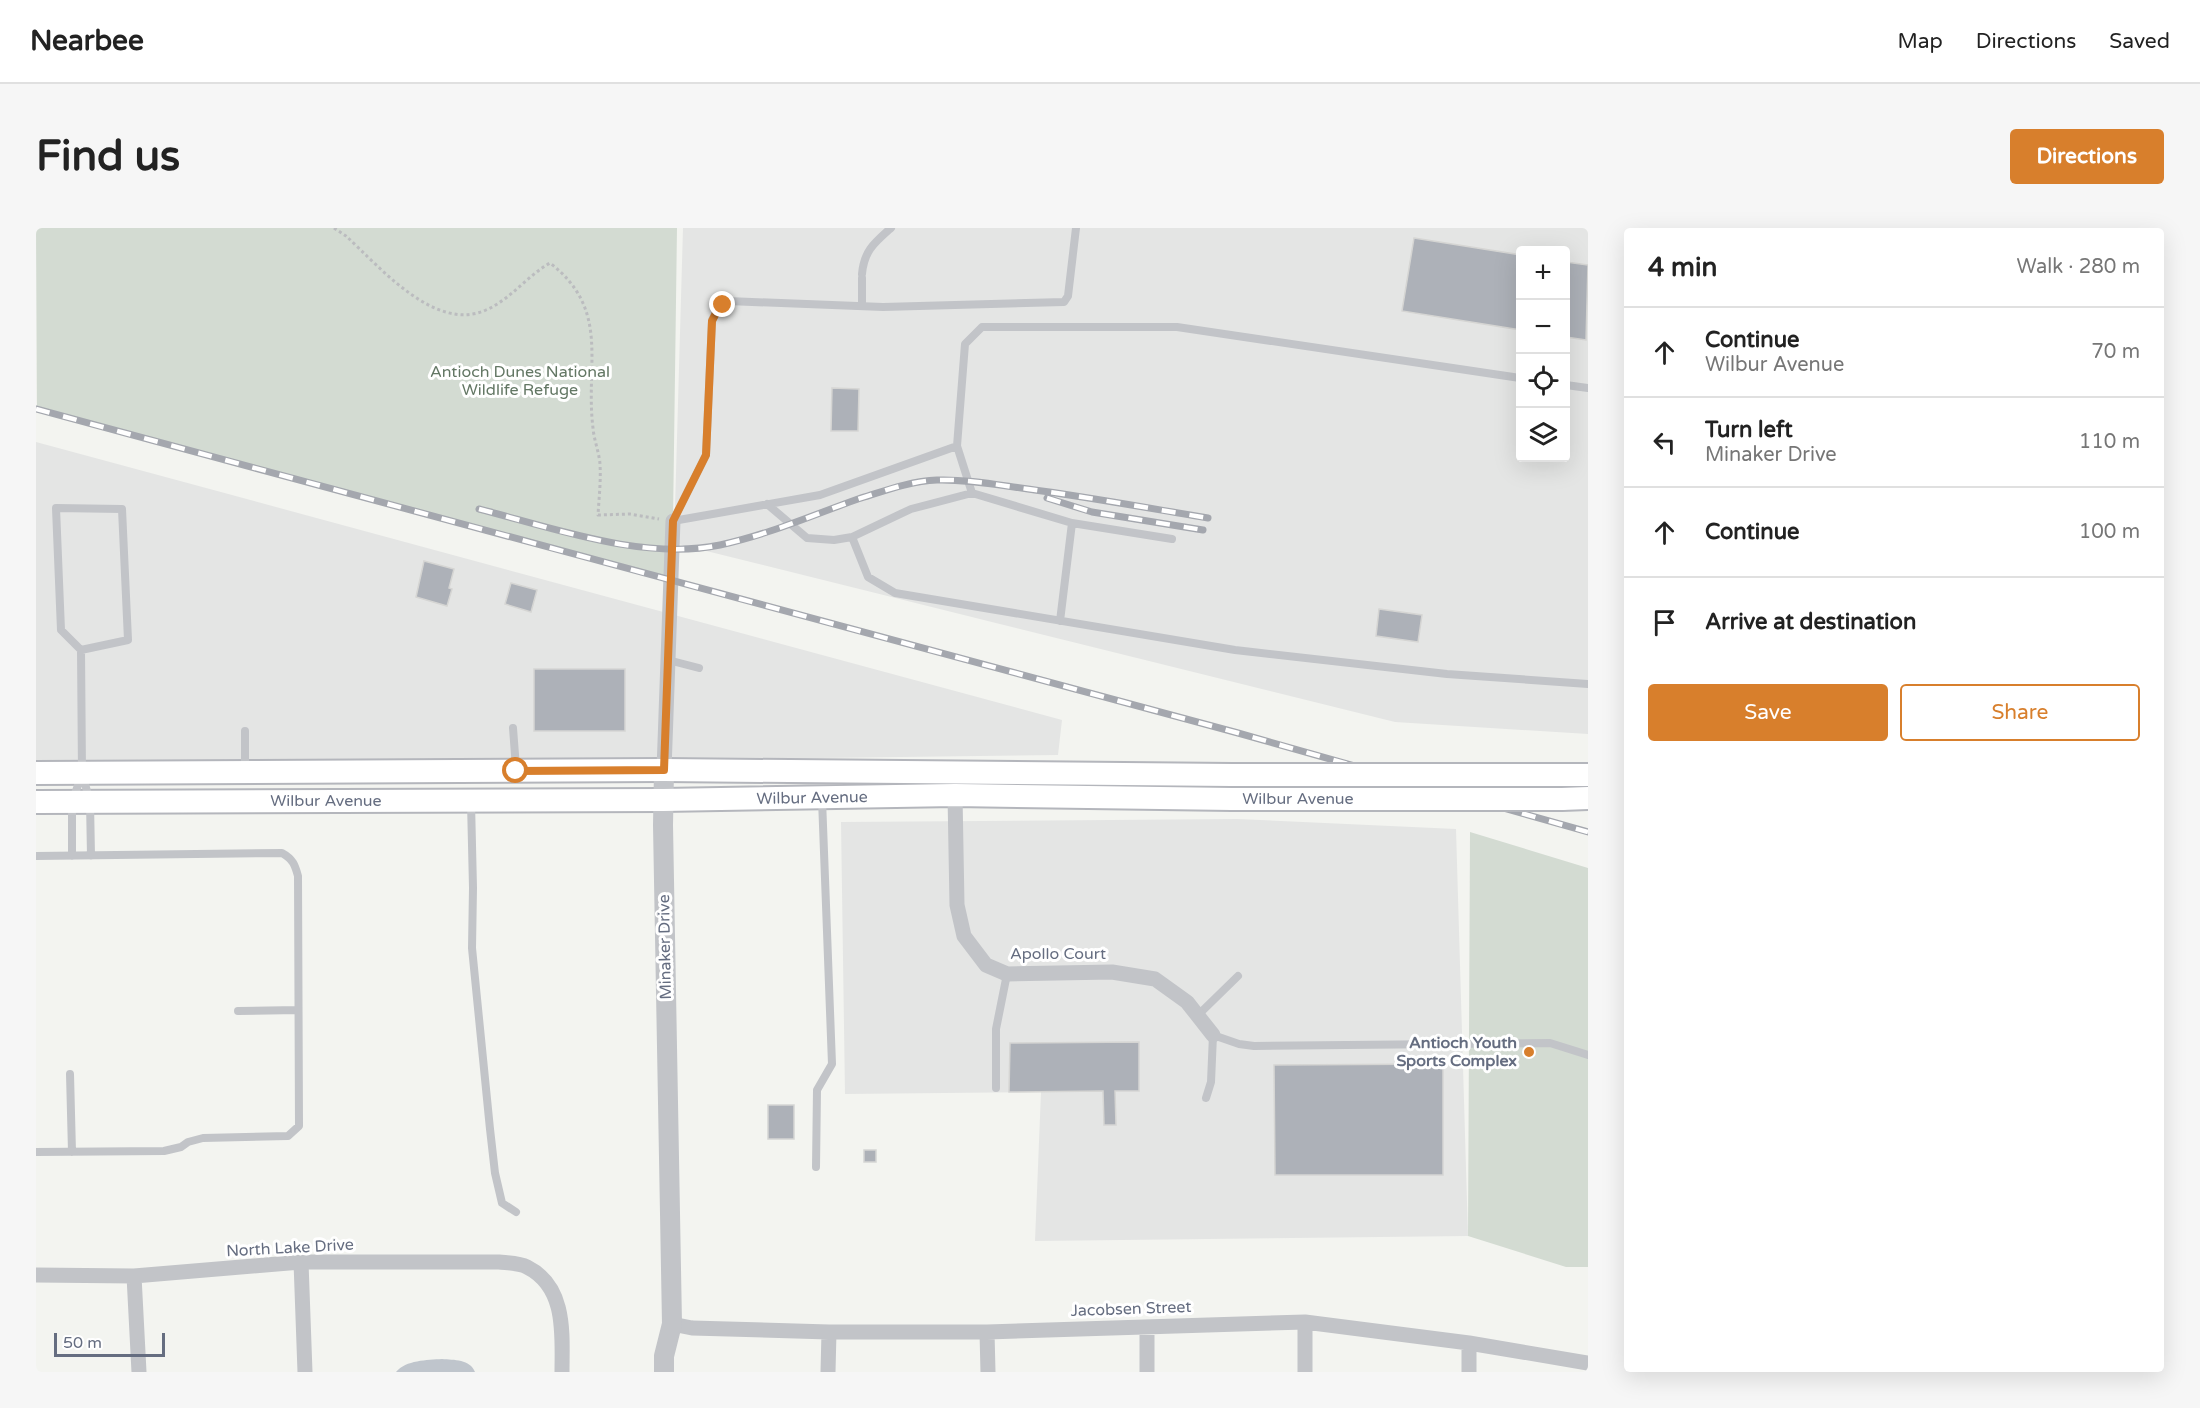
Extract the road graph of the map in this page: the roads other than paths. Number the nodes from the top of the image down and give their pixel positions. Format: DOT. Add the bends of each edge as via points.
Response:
graph roads {
  1 [pos="891,228"];
  2 [pos="1076,228"];
  3 [pos="862,306"];
  4 [pos="1516,377"];
  5 [pos="1570,386"];
  6 [pos="1588,388"];
  7 [pos="957,446"];
  8 [pos="972,493"];
  9 [pos="767,504"];
  10 [pos="673,521"];
  11 [pos="1072,523"];
  12 [pos="852,537"];
  13 [pos="1172,539"];
  14 [pos="1059,621"];
  15 [pos="81,650"];
  16 [pos="668,660"];
  17 [pos="699,668"];
  18 [pos="1588,684"];
  19 [pos="513,728"];
  20 [pos="244,731"];
  21 [pos="664,770"];
  22 [pos="516,771"];
  23 [pos="955,772"];
  24 [pos="36,773"];
  25 [pos="82,773"];
  26 [pos="245,773"];
  27 [pos="1588,775"];
  28 [pos="955,795"];
  29 [pos="822,798"];
  30 [pos="1588,798"];
  31 [pos="663,800"];
  32 [pos="172,801"];
  33 [pos="471,801"];
  34 [pos="36,802"];
  35 [pos="81,802"];
  36 [pos="36,856"];
  37 [pos="72,856"];
  38 [pos="91,856"];
  39 [pos="1007,974"];
  40 [pos="1238,976"];
  41 [pos="298,1010"];
  42 [pos="238,1011"];
  43 [pos="1197,1016"];
  44 [pos="1213,1035"];
  45 [pos="1588,1055"];
  46 [pos="70,1074"];
  47 [pos="996,1088"];
  48 [pos="1206,1098"];
  49 [pos="36,1152"];
  50 [pos="72,1152"];
  51 [pos="816,1167"];
  52 [pos="516,1212"];
  53 [pos="301,1262"];
  54 [pos="36,1275"];
  55 [pos="134,1276"];
  56 [pos="1305,1322"];
  57 [pos="672,1324"];
  58 [pos="1147,1327"];
  59 [pos="829,1332"];
  60 [pos="987,1332"];
  61 [pos="1469,1343"];
  62 [pos="1588,1363"];
  63 [pos="139,1372"];
  64 [pos="305,1372"];
  65 [pos="562,1372"];
  66 [pos="664,1372"];
  67 [pos="828,1372"];
  68 [pos="988,1372"];
  69 [pos="1147,1372"];
  70 [pos="1305,1372"];
  71 [pos="1469,1372"];
  1 -- 3 [label="lane" via="866,254"];
  2 -- 3 [label="lane" via="1068,297 1064,302"];
  3 -- 10 [label="lane" via="728,301 717,311 712,321 706,455"];
  4 -- 7 [label="lane" via="1177,327 982,327 965,344"];
  5 -- 6 [label="lane"];
  7 -- 8 [label="lane"];
  7 -- 9 [label="lane" via="820,495"];
  8 -- 11 [label="lane"];
  8 -- 12 [label="lane" via="911,509"];
  9 -- 10 [label="lane"];
  9 -- 12 [label="lane" via="807,538"];
  10 -- 16 [label="street, Minaker Drive"];
  11 -- 13 [label="lane"];
  11 -- 14 [label="lane"];
  12 -- 14 [label="lane" via="868,577 895,593"];
  14 -- 18 [label="lane" via="1235,650 1447,674"];
  15 -- 15 [label="lane" via="61,630 56,508 122,509 128,640"];
  15 -- 25 [label="lane"];
  16 -- 17 [label="lane"];
  16 -- 21 [label="street, Minaker Drive"];
  19 -- 22 [label="lane"];
  20 -- 26 [label="lane"];
  21 -- 22 [label="main road, Wilbur Avenue"];
  21 -- 23 [label="main road, Wilbur Avenue"];
  21 -- 31 [label="street, Minaker Drive"];
  22 -- 26 [label="main road, Wilbur Avenue"];
  23 -- 27 [label="main road, Wilbur Avenue, bridge"];
  23 -- 28 [label="main road"];
  24 -- 25 [label="main road, Wilbur Avenue"];
  25 -- 26 [label="main road, Wilbur Avenue"];
  25 -- 35 [label="lane"];
  25 -- 35 [label="lane"];
  26 -- 32 [label="main road" via="236,786 198,790"];
  28 -- 29 [label="main road, Wilbur Avenue"];
  28 -- 30 [label="main road, Wilbur Avenue, bridge"];
  28 -- 39 [label="street, Apollo Court" via="957,905 964,936 986,966"];
  29 -- 31 [label="main road, Wilbur Avenue"];
  29 -- 51 [label="lane" via="832,1064 817,1090"];
  31 -- 33 [label="main road, Wilbur Avenue"];
  31 -- 57 [label="street, Minaker Drive"];
  32 -- 33 [label="main road, Wilbur Avenue"];
  32 -- 35 [label="main road, Wilbur Avenue"];
  33 -- 52 [label="lane" via="472,948 490,1129 502,1203"];
  34 -- 35 [label="main road, Wilbur Avenue"];
  35 -- 37 [label="lane"];
  35 -- 38 [label="lane"];
  36 -- 37 [label="lane"];
  37 -- 38 [label="lane"];
  38 -- 41 [label="lane" via="282,853 290,857 298,876"];
  39 -- 43 [label="street, Apollo Court" via="1112,972 1155,979 1186,1002"];
  39 -- 47 [label="lane" via="996,1029"];
  40 -- 43 [label="lane"];
  41 -- 42 [label="lane"];
  41 -- 50 [label="lane" via="299,1126 288,1136 203,1138 164,1151"];
  43 -- 44 [label="street, Apollo Court"];
  44 -- 45 [label="lane" via="1254,1046 1550,1043"];
  44 -- 48 [label="lane"];
  46 -- 50 [label="lane"];
  49 -- 50 [label="lane"];
  53 -- 55 [label="street, North Lake Drive"];
  53 -- 64 [label="street"];
  53 -- 65 [label="street, North Lake Drive" via="499,1262 525,1266 543,1277 554,1295 562,1318"];
  54 -- 55 [label="street, North Lake Drive"];
  55 -- 63 [label="street"];
  56 -- 58 [label="street, Jacobsen Street"];
  56 -- 61 [label="street, Jacobsen Street"];
  56 -- 70 [label="street"];
  57 -- 59 [label="street, Jacobsen Street"];
  57 -- 66 [label="street, Minaker Drive"];
  58 -- 60 [label="street, Jacobsen Street"];
  58 -- 69 [label="street"];
  59 -- 60 [label="street, Jacobsen Street"];
  59 -- 67 [label="street"];
  60 -- 68 [label="street"];
  61 -- 62 [label="street, Jacobsen Street"];
  61 -- 71 [label="street"];
}
